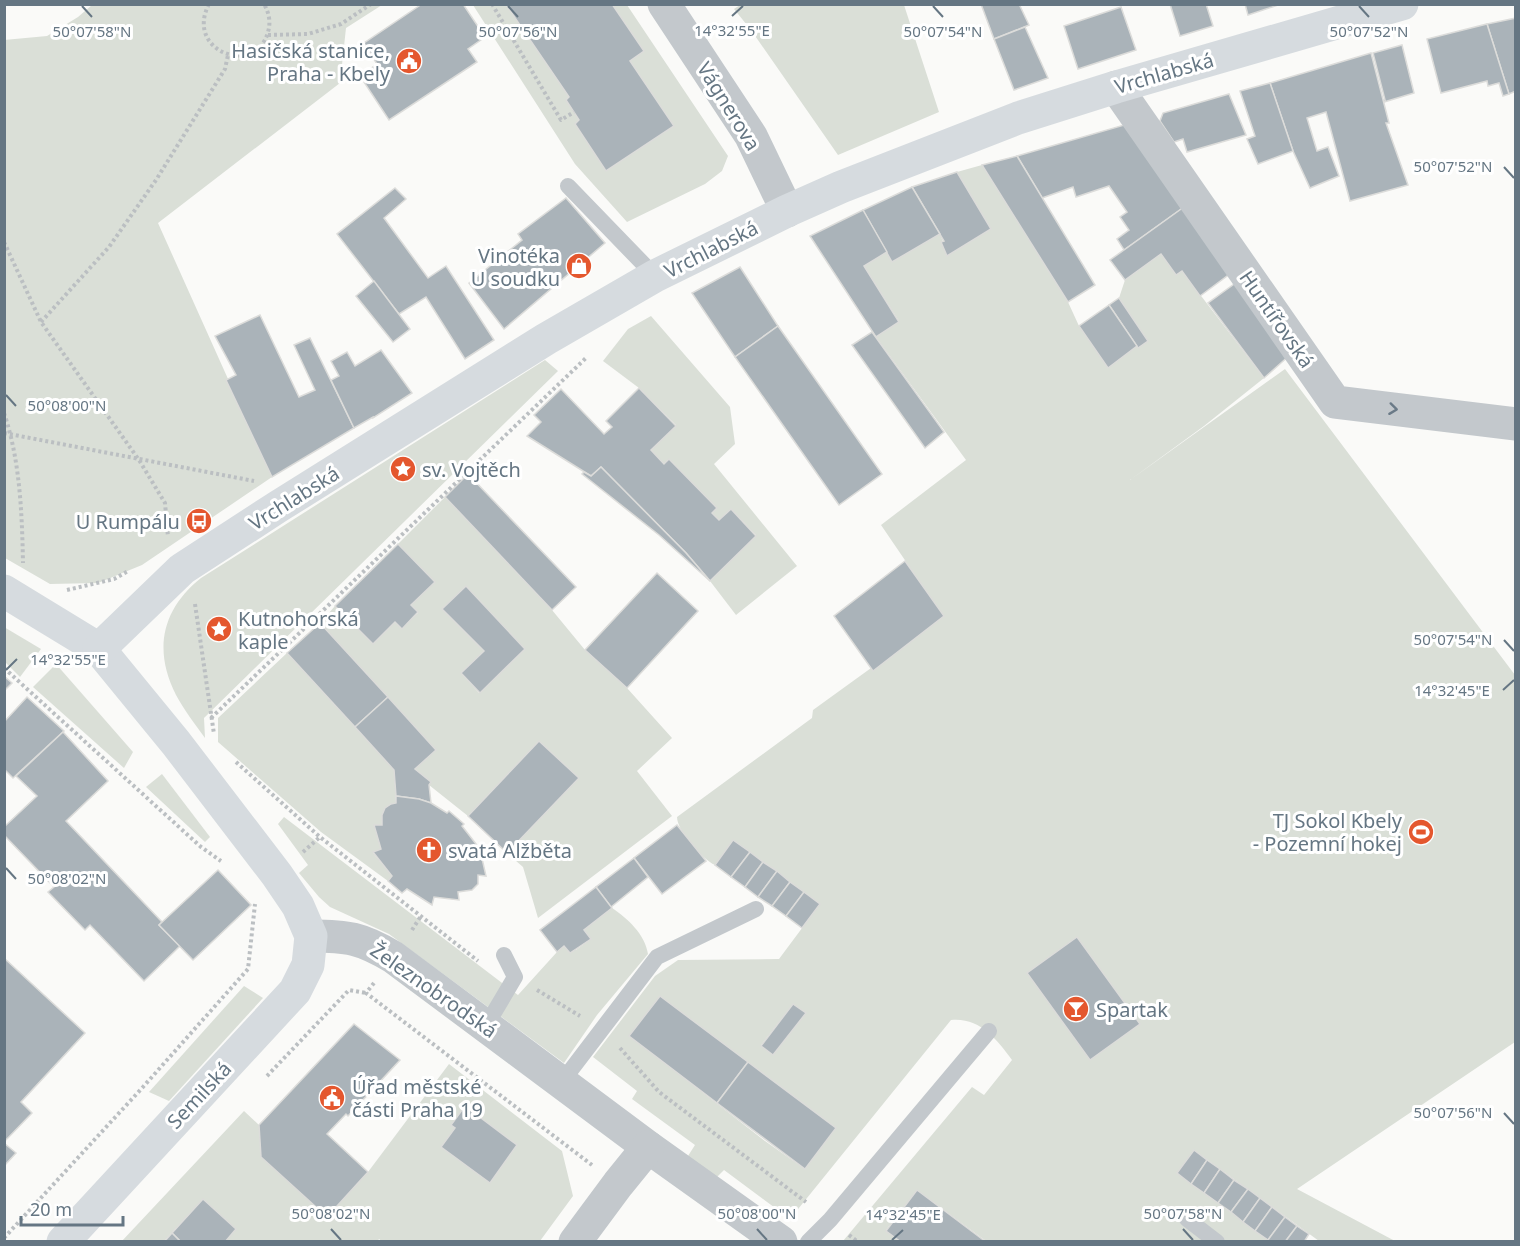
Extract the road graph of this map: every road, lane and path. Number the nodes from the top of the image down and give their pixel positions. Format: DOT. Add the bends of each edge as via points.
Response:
graph roads {
  1 [pos="209,4"];
  2 [pos="264,4"];
  3 [pos="371,4"];
  4 [pos="492,4"];
  5 [pos="664,4"];
  6 [pos="1402,4"];
  7 [pos="268,35"];
  8 [pos="228,55"];
  9 [pos="1116,87"];
  10 [pos="574,112"];
  11 [pos="568,186"];
  12 [pos="787,211"];
  13 [pos="4,242"];
  14 [pos="656,276"];
  15 [pos="41,322"];
  16 [pos="587,357"];
  17 [pos="4,413"];
  18 [pos="1515,424"];
  19 [pos="4,433"];
  20 [pos="12,435"];
  21 [pos="139,460"];
  22 [pos="263,483"];
  23 [pos="168,544"];
  24 [pos="132,568"];
  25 [pos="14,580"];
  26 [pos="62,591"];
  27 [pos="194,598"];
  28 [pos="99,649"];
  29 [pos="4,669"];
  30 [pos="211,718"];
  31 [pos="216,744"];
  32 [pos="233,759"];
  33 [pos="320,837"];
  34 [pos="299,856"];
  35 [pos="229,866"];
  36 [pos="256,893"];
  37 [pos="756,909"];
  38 [pos="311,936"];
  39 [pos="504,955"];
  40 [pos="378,978"];
  41 [pos="512,982"];
  42 [pos="486,1026"];
  43 [pos="603,1029"];
  44 [pos="989,1031"];
  45 [pos="561,1083"];
  46 [pos="648,1147"];
  47 [pos="597,1169"];
  48 [pos="806,1202"];
  49 [pos="1187,1218"];
  50 [pos="4,1238"];
  51 [pos="63,1242"];
  52 [pos="575,1242"];
  53 [pos="781,1242"];
  54 [pos="808,1242"];
  55 [pos="1217,1242"];
  1 -- 8 [label="path" via="203,23 205,34 210,43"];
  2 -- 7 [label="path" via="269,17"];
  3 -- 7 [label="path" via="341,24 308,34"];
  4 -- 10 [label="path" via="561,120"];
  5 -- 12 [label="street, Vágnerova" via="751,136"];
  6 -- 9 [label="street, Vrchlabská"];
  7 -- 8 [label="path" via="256,50"];
  8 -- 15 [label="path" via="225,69 156,180 109,247"];
  9 -- 12 [label="street, Vrchlabská" via="1018,118"];
  9 -- 18 [label="street, Huntířovská, one-way" via="1335,402"];
  11 -- 14 [label="lane"];
  12 -- 14 [label="street, Vrchlabská"];
  13 -- 15 [label="path"];
  14 -- 28 [label="street, Vrchlabská" via="546,339 182,569"];
  15 -- 21 [label="path"];
  16 -- 30 [label="path"];
  17 -- 20 [label="path"];
  19 -- 20 [label="path"];
  20 -- 21 [label="path"];
  20 -- 25 [label="path" via="19,488"];
  21 -- 22 [label="path"];
  21 -- 23 [label="path" via="165,503"];
  24 -- 26 [label="path" via="114,579"];
  25 -- 28 [label="street"];
  27 -- 30 [label="path"];
  28 -- 38 [label="street" via="176,742 276,875 298,906"];
  29 -- 35 [label="path" via="201,847"];
  30 -- 31 [label="path"];
  32 -- 33 [label="path"];
  33 -- 34 [label="path"];
  33 -- 41 [label="path" via="501,979"];
  36 -- 50 [label="path" via="248,969"];
  37 -- 43 [label="lane" via="657,957"];
  38 -- 42 [label="street, Železnobrodská" via="340,936 368,942"];
  38 -- 51 [label="street, Semilská" via="308,965 296,991"];
  39 -- 41 [label="lane" via="515,977"];
  40 -- 47 [label="path" via="366,993"];
  41 -- 42 [label="lane"];
  41 -- 43 [label="path" via="532,987"];
  42 -- 45 [label="street, Železnobrodská"];
  43 -- 45 [label="lane"];
  43 -- 48 [label="path" via="659,1092"];
  44 -- 54 [label="lane"];
  45 -- 46 [label="street, Železnobrodská"];
  46 -- 52 [label="street"];
  46 -- 53 [label="street, Železnobrodská"];
  49 -- 55 [label="lane"];
}
